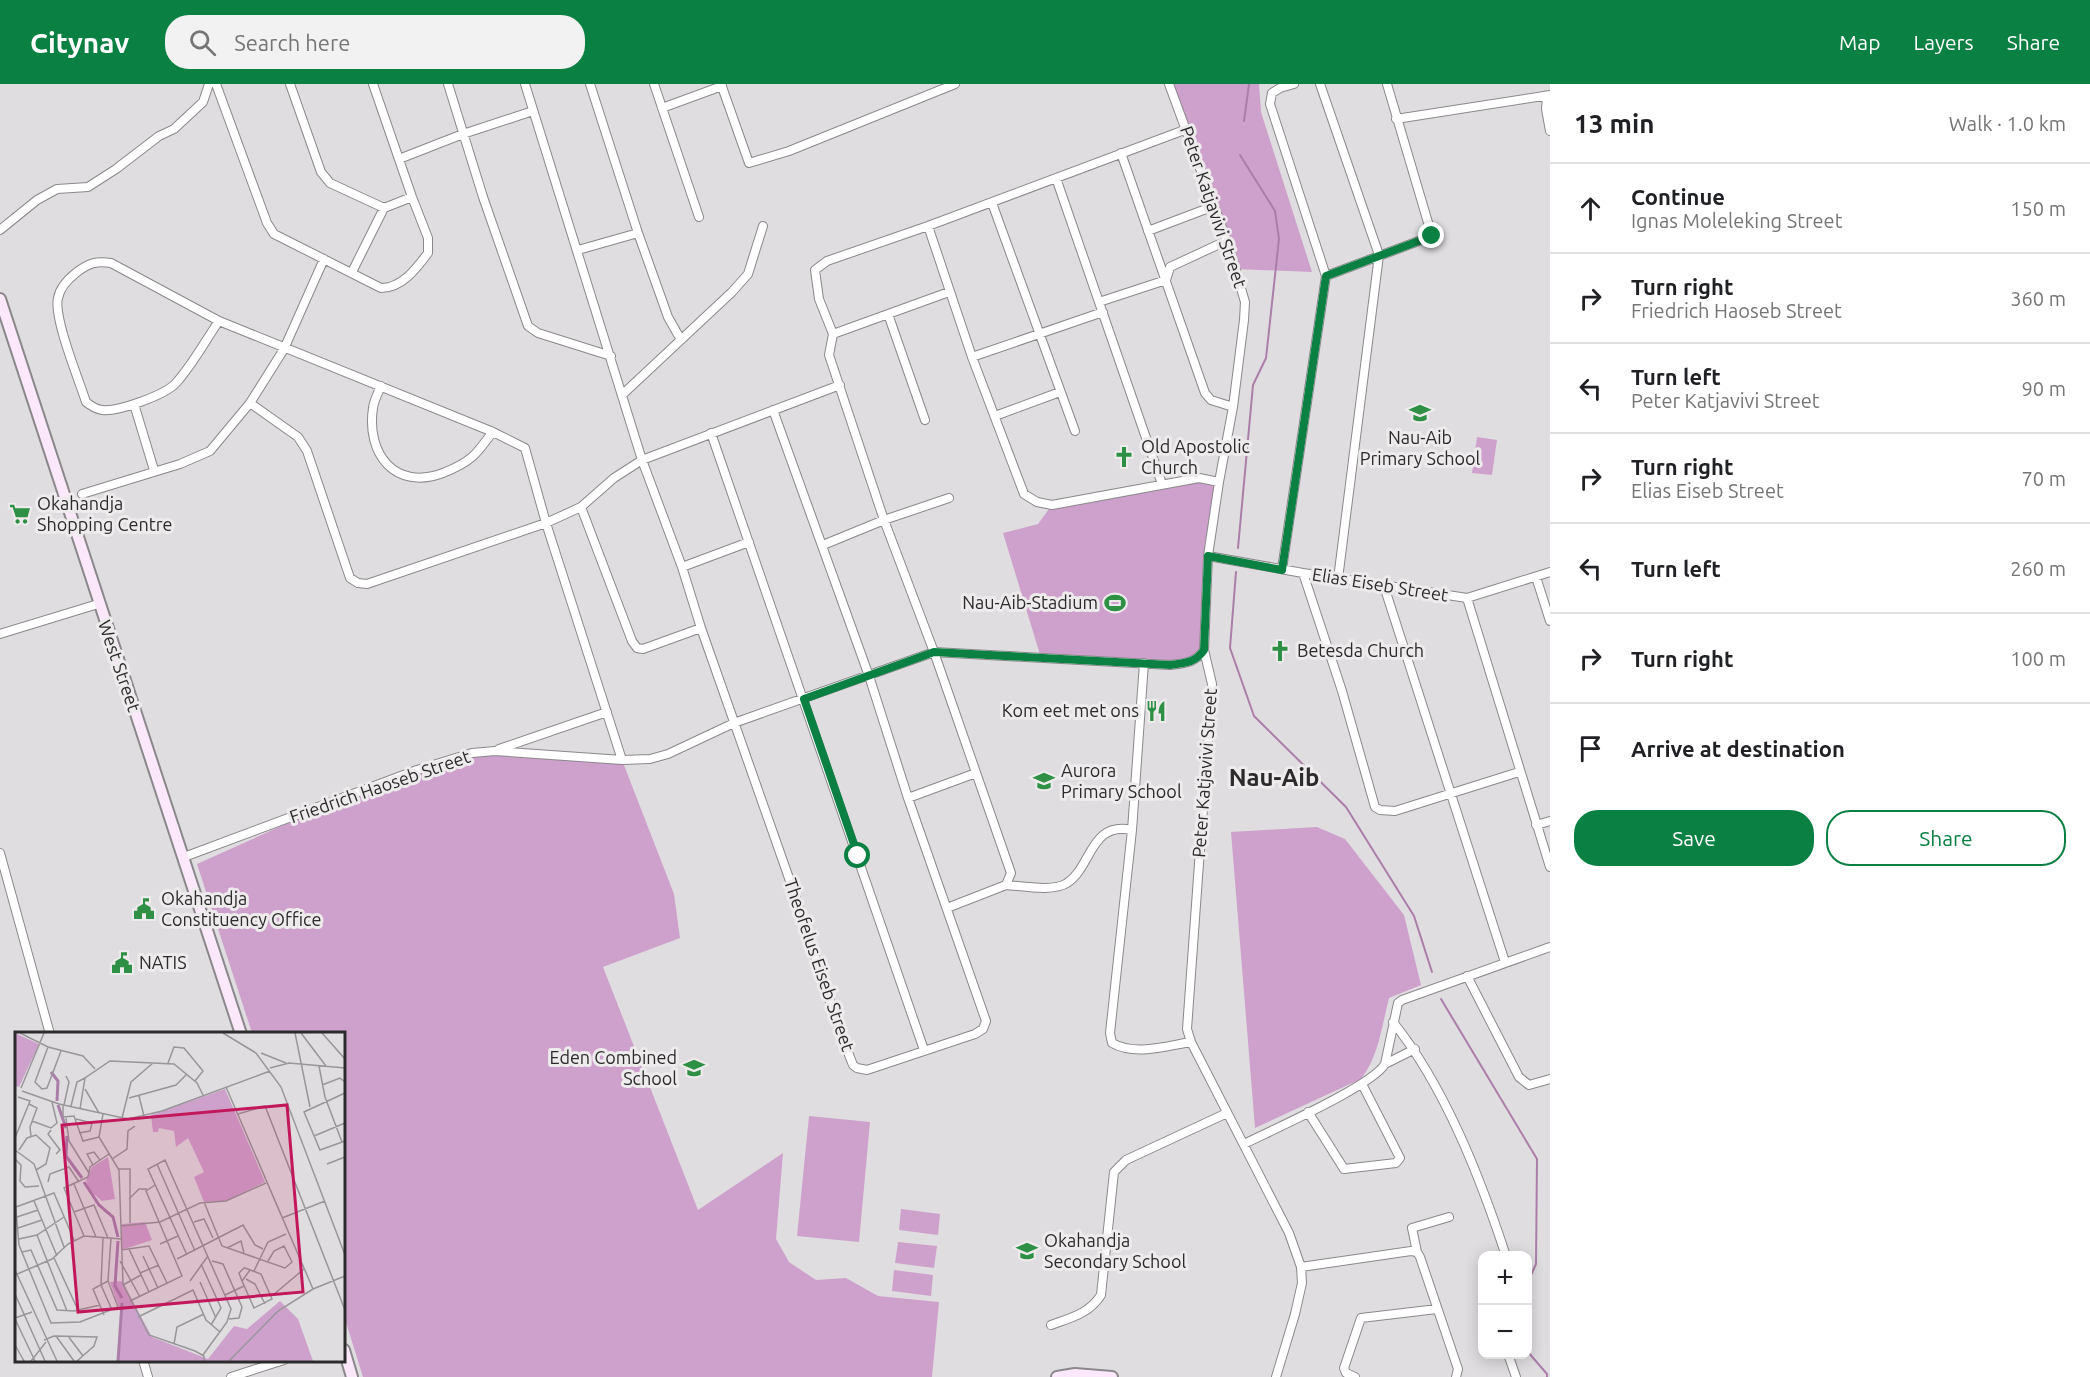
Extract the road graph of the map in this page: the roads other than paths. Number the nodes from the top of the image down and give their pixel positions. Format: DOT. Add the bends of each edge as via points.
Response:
graph roads {
  1 [pos="209,84"];
  2 [pos="216,84"];
  3 [pos="290,84"];
  4 [pos="373,84"];
  5 [pos="448,84"];
  6 [pos="525,84"];
  7 [pos="590,84"];
  8 [pos="654,84"];
  9 [pos="955,84"];
  10 [pos="1169,84"];
  11 [pos="1294,84"];
  12 [pos="1320,84"];
  13 [pos="1387,84"];
  14 [pos="722,85"];
  15 [pos="1548,96"];
  16 [pos="662,108"];
  17 [pos="533,111"];
  18 [pos="1396,119"];
  19 [pos="1187,129"];
  20 [pos="1550,131"];
  21 [pos="464,134"];
  22 [pos="1121,153"];
  23 [pos="399,159"];
  24 [pos="1056,178"];
  25 [pos="412,197"];
  26 [pos="992,203"];
  27 [pos="1214,206"];
  28 [pos="384,208"];
  29 [pos="699,217"];
  30 [pos="763,226"];
  31 [pos="928,226"];
  32 [pos="0,230"];
  33 [pos="1148,231"];
  34 [pos="638,233"];
  35 [pos="1226,241"];
  36 [pos="578,250"];
  37 [pos="1379,255"];
  38 [pos="324,259"];
  39 [pos="352,272"];
  40 [pos="1326,276"];
  41 [pos="1166,280"];
  42 [pos="949,292"];
  43 [pos="0,299"];
  44 [pos="1099,302"];
  45 [pos="1103,312"];
  46 [pos="888,314"];
  47 [pos="219,321"];
  48 [pos="833,334"];
  49 [pos="1039,334"];
  50 [pos="681,340"];
  51 [pos="284,349"];
  52 [pos="611,356"];
  53 [pos="972,357"];
  54 [pos="840,385"];
  55 [pos="381,386"];
  56 [pos="1060,392"];
  57 [pos="623,394"];
  58 [pos="250,403"];
  59 [pos="134,404"];
  60 [pos="1233,407"];
  61 [pos="773,410"];
  62 [pos="995,416"];
  63 [pos="925,420"];
  64 [pos="1075,431"];
  65 [pos="493,432"];
  66 [pos="711,433"];
  67 [pos="642,460"];
  68 [pos="154,470"];
  69 [pos="1219,482"];
  70 [pos="1162,484"];
  71 [pos="82,494"];
  72 [pos="949,498"];
  73 [pos="581,507"];
  74 [pos="884,520"];
  75 [pos="546,523"];
  76 [pos="750,542"];
  77 [pos="823,546"];
  78 [pos="1208,556"];
  79 [pos="682,567"];
  80 [pos="1282,570"];
  81 [pos="1550,572"];
  82 [pos="1303,573"];
  83 [pos="1536,577"];
  84 [pos="1338,579"];
  85 [pos="1384,585"];
  86 [pos="1467,597"];
  87 [pos="98,604"];
  88 [pos="1550,621"];
  89 [pos="701,628"];
  90 [pos="0,634"];
  91 [pos="1204,650"];
  92 [pos="934,652"];
  93 [pos="1144,663"];
  94 [pos="869,676"];
  95 [pos="804,699"];
  96 [pos="607,711"];
  97 [pos="734,723"];
  98 [pos="495,751"];
  99 [pos="622,760"];
  100 [pos="1519,772"];
  101 [pos="976,773"];
  102 [pos="1450,794"];
  103 [pos="908,798"];
  104 [pos="1550,821"];
  105 [pos="1536,825"];
  106 [pos="1132,830"];
  107 [pos="0,853"];
  108 [pos="184,857"];
  109 [pos="1550,867"];
  110 [pos="1006,885"];
  111 [pos="947,908"];
  112 [pos="1550,947"];
  113 [pos="1505,962"];
  114 [pos="1467,976"];
  115 [pos="1393,1022"];
  116 [pos="49,1032"];
  117 [pos="240,1032"];
  118 [pos="1191,1042"];
  119 [pos="1415,1049"];
  120 [pos="924,1050"];
  121 [pos="1385,1064"];
  122 [pos="1550,1079"];
  123 [pos="1362,1084"];
  124 [pos="1308,1112"];
  125 [pos="1227,1113"];
  126 [pos="1244,1144"];
  127 [pos="1449,1217"];
  128 [pos="1504,1251"];
  129 [pos="1417,1252"];
  130 [pos="1301,1267"];
  131 [pos="1437,1309"];
  132 [pos="1051,1325"];
  133 [pos="345,1353"];
  134 [pos="1510,1359"];
  135 [pos="144,1362"];
  136 [pos="278,1362"];
  137 [pos="148,1377"];
  138 [pos="231,1377"];
  139 [pos="352,1377"];
  140 [pos="1057,1377"];
  141 [pos="1112,1377"];
  142 [pos="1276,1377"];
  143 [pos="1355,1377"];
  144 [pos="1456,1377"];
  145 [pos="1516,1377"];
  1 -- 32 [label="street" via="203,102 174,129 88,187 57,189 37,200"];
  2 -- 38 [label="street" via="267,223 274,234"];
  3 -- 28 [label="street" via="321,172 330,183"];
  4 -- 23 [label="street"];
  5 -- 21 [label="street"];
  6 -- 17 [label="street"];
  7 -- 34 [label="street"];
  8 -- 16 [label="street"];
  9 -- 14 [label="street" via="750,164"];
  10 -- 19 [label="street, Peter Katjavivi Street"];
  11 -- 40 [label="street" via="1272,93 1270,104"];
  12 -- 37 [label="street"];
  13 -- 18 [label="street"];
  14 -- 16 [label="street"];
  15 -- 18 [label="street"];
  15 -- 20 [label="street"];
  16 -- 29 [label="street"];
  17 -- 21 [label="street"];
  17 -- 36 [label="street"];
  18 -- 37 [label="street" via="1432,236"];
  19 -- 22 [label="street"];
  19 -- 27 [label="street, Peter Katjavivi Street"];
  21 -- 23 [label="street"];
  21 -- 52 [label="street" via="528,326 538,333"];
  22 -- 24 [label="street"];
  22 -- 33 [label="street"];
  23 -- 25 [label="street"];
  24 -- 26 [label="street"];
  24 -- 44 [label="street"];
  25 -- 28 [label="street"];
  25 -- 39 [label="street" via="428,238 428,253 391,288 381,288"];
  26 -- 31 [label="street"];
  26 -- 49 [label="street"];
  27 -- 33 [label="street"];
  27 -- 35 [label="street, Peter Katjavivi Street"];
  28 -- 39 [label="street"];
  30 -- 50 [label="street" via="748,274"];
  31 -- 42 [label="street"];
  31 -- 48 [label="street" via="827,261 816,270 819,299"];
  33 -- 41 [label="street"];
  34 -- 36 [label="street"];
  34 -- 50 [label="street" via="668,317"];
  35 -- 41 [label="street" via="1170,267"];
  35 -- 60 [label="street, Peter Katjavivi Street" via="1245,302"];
  36 -- 52 [label="street"];
  37 -- 40 [label="street"];
  37 -- 84 [label="street"];
  38 -- 39 [label="street"];
  38 -- 51 [label="street"];
  40 -- 80 [label="street"];
  41 -- 44 [label="street"];
  41 -- 60 [label="street" via="1205,393 1211,400"];
  42 -- 46 [label="street"];
  42 -- 53 [label="street"];
  43 -- 87 [label="street, West Street"];
  44 -- 45 [label="street"];
  45 -- 49 [label="street"];
  45 -- 70 [label="street"];
  46 -- 48 [label="street"];
  46 -- 63 [label="street"];
  47 -- 51 [label="street"];
  47 -- 59 [label="street" via="175,385"];
  47 -- 59 [label="street" via="111,263 96,261 69,278 57,300 58,318 86,402 105,411"];
  48 -- 54 [label="street" via="829,355"];
  49 -- 53 [label="street"];
  49 -- 56 [label="street"];
  50 -- 57 [label="street"];
  51 -- 55 [label="street"];
  51 -- 58 [label="street"];
  52 -- 57 [label="street"];
  53 -- 62 [label="street"];
  54 -- 61 [label="street"];
  54 -- 74 [label="street"];
  55 -- 65 [label="street"];
  55 -- 65 [label="street" via="373,406 372,428 380,455 393,471 411,477 432,477 472,457"];
  56 -- 62 [label="street"];
  56 -- 64 [label="street"];
  57 -- 67 [label="street"];
  58 -- 68 [label="street" via="210,451"];
  58 -- 75 [label="street" via="298,437 307,452 343,561 350,578 358,583 367,584"];
  59 -- 68 [label="street"];
  60 -- 69 [label="street, Peter Katjavivi Street"];
  61 -- 66 [label="street"];
  61 -- 77 [label="street, Theofelus Eiseb Street"];
  62 -- 70 [label="street" via="1024,494 1037,502 1052,505"];
  65 -- 75 [label="street" via="525,448"];
  66 -- 67 [label="street"];
  66 -- 76 [label="street"];
  67 -- 73 [label="street"];
  67 -- 79 [label="street"];
  68 -- 71 [label="street"];
  69 -- 70 [label="street" via="1199,478"];
  69 -- 78 [label="street, Peter Katjavivi Street"];
  72 -- 74 [label="street"];
  73 -- 75 [label="street"];
  73 -- 89 [label="street" via="636,648 643,649"];
  74 -- 77 [label="street"];
  74 -- 92 [label="street"];
  75 -- 96 [label="street"];
  76 -- 79 [label="street"];
  76 -- 95 [label="street"];
  77 -- 94 [label="street, Theofelus Eiseb Street"];
  78 -- 80 [label="street, Elias Eiseb Street"];
  78 -- 91 [label="street, Peter Katjavivi Street"];
  79 -- 89 [label="street"];
  80 -- 82 [label="street, Elias Eiseb Street"];
  81 -- 83 [label="street, Elias Eiseb Street"];
  82 -- 84 [label="street, Elias Eiseb Street"];
  82 -- 102 [label="street" via="1375,807 1395,811"];
  83 -- 86 [label="street, Elias Eiseb Street"];
  83 -- 88 [label="street"];
  84 -- 85 [label="street, Elias Eiseb Street"];
  85 -- 86 [label="street, Elias Eiseb Street"];
  85 -- 102 [label="street"];
  86 -- 100 [label="street"];
  87 -- 90 [label="street"];
  87 -- 108 [label="street, West Street"];
  89 -- 97 [label="street"];
  91 -- 93 [label="street, Friedrich Haoseb Street" via="1192,662"];
  91 -- 118 [label="street, Peter Katjavivi Street" via="1212,684 1187,1014"];
  92 -- 93 [label="street, Friedrich Haoseb Street"];
  92 -- 94 [label="street, Friedrich Haoseb Street"];
  92 -- 101 [label="street"];
  93 -- 106 [label="street"];
  94 -- 95 [label="street, Friedrich Haoseb Street"];
  94 -- 103 [label="street, Theofelus Eiseb Street"];
  95 -- 97 [label="street, Friedrich Haoseb Street"];
  95 -- 120 [label="street"];
  96 -- 98 [label="street"];
  96 -- 99 [label="street"];
  97 -- 99 [label="street, Friedrich Haoseb Street" via="668,754"];
  97 -- 120 [label="street, Theofelus Eiseb Street" via="853,1065 867,1070"];
  98 -- 99 [label="street, Friedrich Haoseb Street"];
  98 -- 108 [label="street, Friedrich Haoseb Street" via="472,753 417,771"];
  100 -- 102 [label="street"];
  100 -- 105 [label="street"];
  101 -- 103 [label="street"];
  101 -- 110 [label="street" via="1011,873"];
  102 -- 113 [label="street"];
  103 -- 111 [label="street, Theofelus Eiseb Street"];
  104 -- 105 [label="street"];
  105 -- 109 [label="street"];
  106 -- 110 [label="street" via="1123,828 1098,839 1073,878 1060,886"];
  106 -- 118 [label="street" via="1112,1042 1133,1050"];
  107 -- 116 [label="street"];
  108 -- 117 [label="street, West Street"];
  110 -- 111 [label="street"];
  111 -- 120 [label="street, Theofelus Eiseb Street" via="986,1021 975,1034"];
  112 -- 113 [label="street"];
  113 -- 114 [label="street"];
  114 -- 115 [label="street" via="1402,1000"];
  114 -- 122 [label="street" via="1519,1077 1529,1085"];
  115 -- 119 [label="street"];
  115 -- 121 [label="street"];
  118 -- 125 [label="street, Peter Katjavivi Street"];
  119 -- 121 [label="street"];
  119 -- 128 [label="street" via="1484,1190"];
  121 -- 123 [label="street"];
  123 -- 124 [label="street"];
  123 -- 124 [label="street" via="1400,1158 1396,1163 1344,1169"];
  124 -- 126 [label="street"];
  125 -- 126 [label="street, Peter Katjavivi Street"];
  125 -- 132 [label="street" via="1117,1167 1101,1295 1082,1314"];
  126 -- 130 [label="street, Peter Katjavivi Street" via="1289,1233"];
  127 -- 129 [label="street" via="1412,1228"];
  129 -- 130 [label="street"];
  129 -- 131 [label="street"];
  130 -- 142 [label="street, Peter Katjavivi Street" via="1302,1283 1295,1314"];
  131 -- 143 [label="street" via="1361,1318 1344,1368"];
  131 -- 144 [label="street" via="1458,1369"];
  133 -- 139 [label="street"];
  134 -- 145 [label="street"];
  135 -- 137 [label="street"];
  136 -- 138 [label="street"];
  140 -- 141 [label="street"];
}
